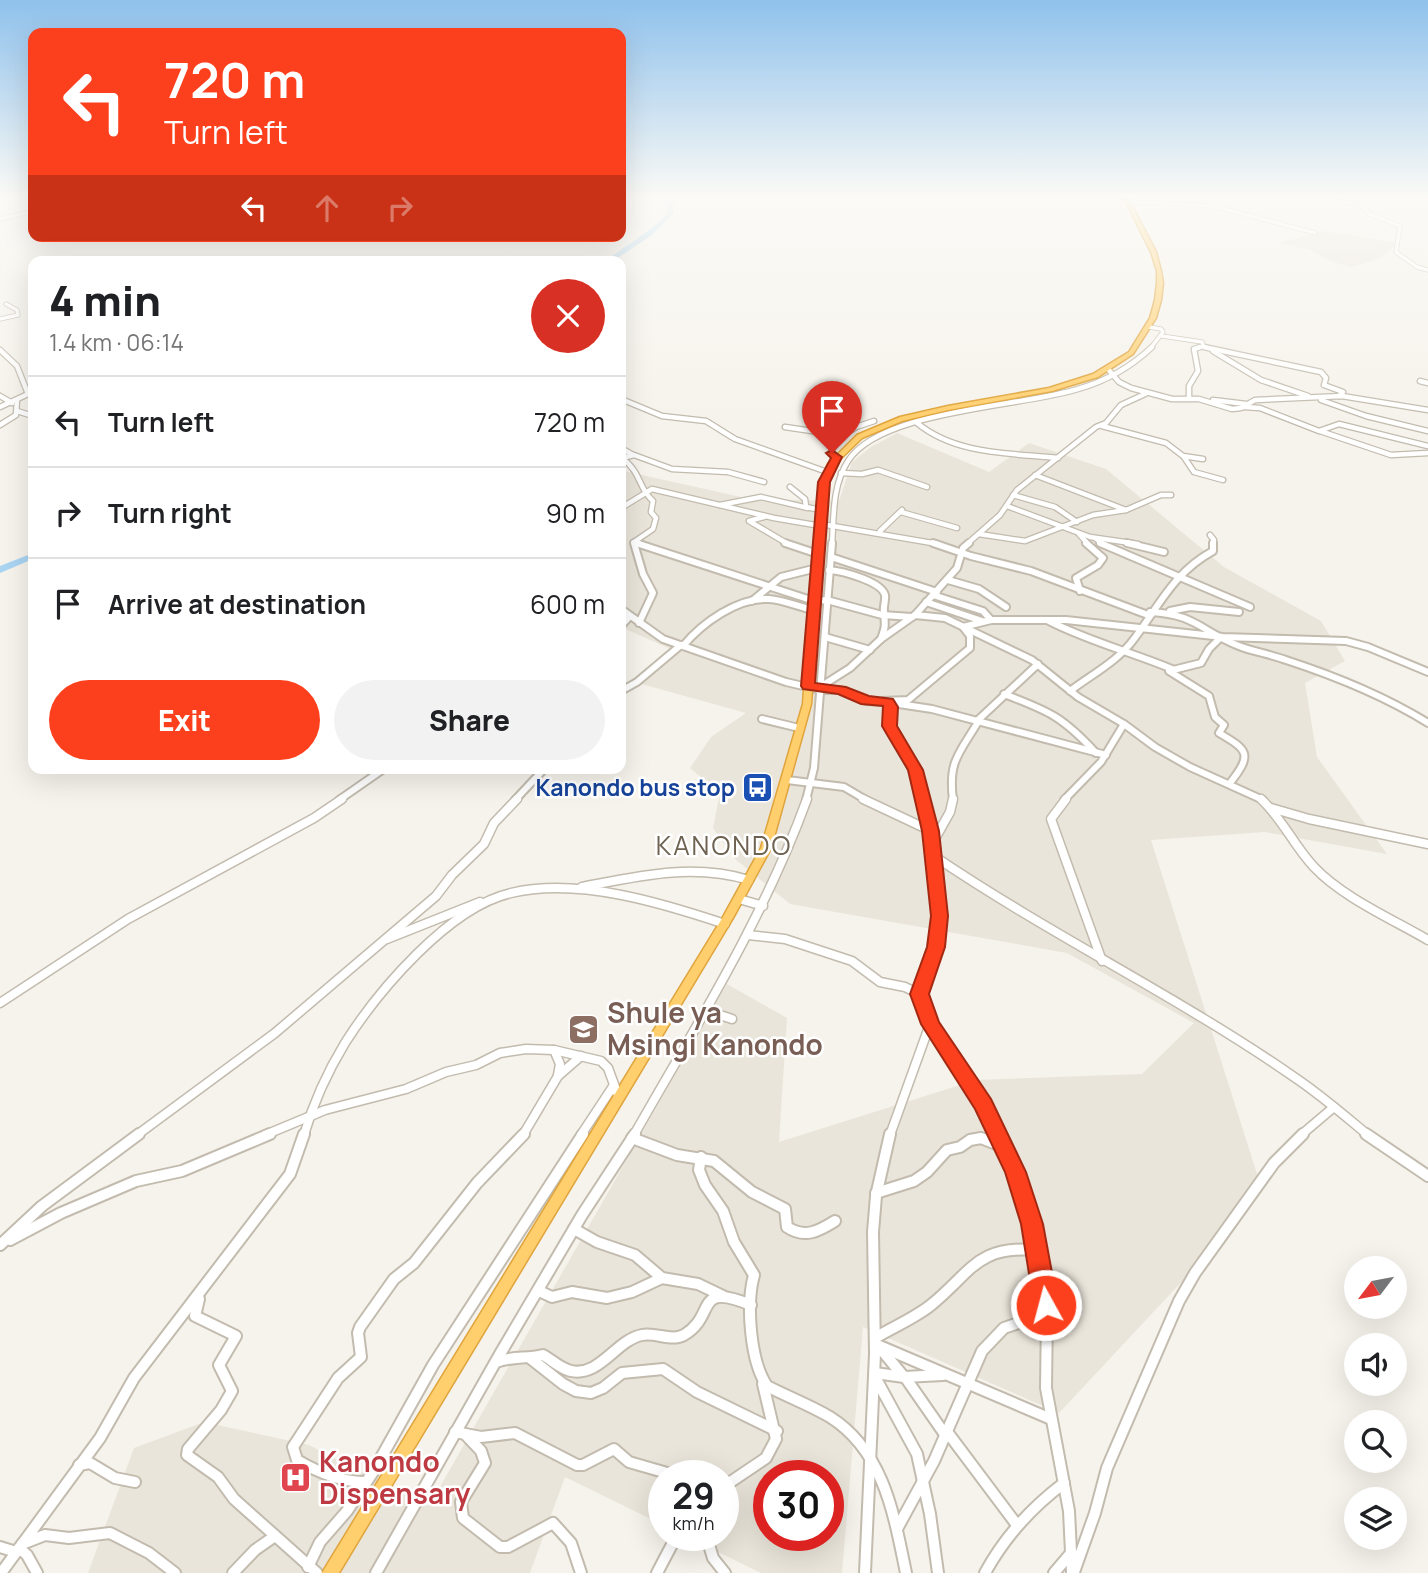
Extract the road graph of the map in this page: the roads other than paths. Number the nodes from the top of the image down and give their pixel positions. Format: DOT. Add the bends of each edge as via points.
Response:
graph roads {
  1 [pos="1159,271"];
  2 [pos="6,304"];
  3 [pos="0,319"];
  4 [pos="1149,327"];
  5 [pos="1162,336"];
  6 [pos="1203,346"];
  7 [pos="0,350"];
  8 [pos="1213,351"];
  9 [pos="1111,372"];
  10 [pos="1420,381"];
  11 [pos="1428,383"];
  12 [pos="28,387"];
  13 [pos="1144,392"];
  14 [pos="28,395"];
  15 [pos="0,396"];
  16 [pos="1338,396"];
  17 [pos="1189,398"];
  18 [pos="1318,399"];
  19 [pos="626,401"];
  20 [pos="14,402"];
  21 [pos="1245,405"];
  22 [pos="0,407"];
  23 [pos="1428,410"];
  24 [pos="17,411"];
  25 [pos="28,414"];
  26 [pos="874,421"];
  27 [pos="916,423"];
  28 [pos="0,425"];
  29 [pos="1102,425"];
  30 [pos="786,427"];
  31 [pos="1319,431"];
  32 [pos="1428,431"];
  33 [pos="834,441"];
  34 [pos="1428,446"];
  35 [pos="626,450"];
  36 [pos="1428,453"];
  37 [pos="633,454"];
  38 [pos="626,457"];
  39 [pos="836,457"];
  40 [pos="1184,457"];
  41 [pos="1058,458"];
  42 [pos="1203,459"];
  43 [pos="626,460"];
  44 [pos="827,472"];
  45 [pos="841,472"];
  46 [pos="1035,475"];
  47 [pos="1223,480"];
  48 [pos="764,482"];
  49 [pos="790,487"];
  50 [pos="927,487"];
  51 [pos="644,493"];
  52 [pos="1013,495"];
  53 [pos="1171,495"];
  54 [pos="626,505"];
  55 [pos="720,506"];
  56 [pos="1007,506"];
  57 [pos="808,508"];
  58 [pos="821,510"];
  59 [pos="1126,510"];
  60 [pos="767,516"];
  61 [pos="1077,522"];
  62 [pos="835,524"];
  63 [pos="821,525"];
  64 [pos="957,528"];
  65 [pos="1064,528"];
  66 [pos="880,531"];
  67 [pos="979,534"];
  68 [pos="1079,534"];
  69 [pos="1210,536"];
  70 [pos="1096,539"];
  71 [pos="634,542"];
  72 [pos="961,551"];
  73 [pos="1164,552"];
  74 [pos="818,554"];
  75 [pos="831,557"];
  76 [pos="817,568"];
  77 [pos="830,570"];
  78 [pos="1177,576"];
  79 [pos="948,580"];
  80 [pos="768,584"];
  81 [pos="1080,591"];
  82 [pos="935,593"];
  83 [pos="827,600"];
  84 [pos="752,601"];
  85 [pos="926,602"];
  86 [pos="814,605"];
  87 [pos="1006,607"];
  88 [pos="1250,607"];
  89 [pos="626,612"];
  90 [pos="1165,612"];
  91 [pos="1239,612"];
  92 [pos="1149,614"];
  93 [pos="631,616"];
  94 [pos="887,616"];
  95 [pos="914,616"];
  96 [pos="991,620"];
  97 [pos="1042,620"];
  98 [pos="626,621"];
  99 [pos="983,621"];
  100 [pos="639,624"];
  101 [pos="963,627"];
  102 [pos="1139,627"];
  103 [pos="825,637"];
  104 [pos="1219,637"];
  105 [pos="881,639"];
  106 [pos="682,646"];
  107 [pos="1123,649"];
  108 [pos="870,650"];
  109 [pos="1038,664"];
  110 [pos="1172,669"];
  111 [pos="1428,672"];
  112 [pos="808,686"];
  113 [pos="626,688"];
  114 [pos="820,688"];
  115 [pos="1070,691"];
  116 [pos="1004,694"];
  117 [pos="886,702"];
  118 [pos="762,719"];
  119 [pos="978,721"];
  120 [pos="1428,723"];
  121 [pos="1124,724"];
  122 [pos="799,728"];
  123 [pos="1096,753"];
  124 [pos="1106,755"];
  125 [pos="376,774"];
  126 [pos="539,774"];
  127 [pos="787,780"];
  128 [pos="1230,783"];
  129 [pos="811,784"];
  130 [pos="1271,808"];
  131 [pos="931,831"];
  132 [pos="1428,844"];
  133 [pos="932,845"];
  134 [pos="934,856"];
  135 [pos="749,880"];
  136 [pos="575,888"];
  137 [pos="739,899"];
  138 [pos="487,900"];
  139 [pos="763,906"];
  140 [pos="725,924"];
  141 [pos="748,935"];
  142 [pos="386,939"];
  143 [pos="1428,940"];
  144 [pos="1102,962"];
  145 [pos="919,994"];
  146 [pos="0,1003"];
  147 [pos="705,1010"];
  148 [pos="732,1019"];
  149 [pos="930,1024"];
  150 [pos="554,1050"];
  151 [pos="582,1056"];
  152 [pos="558,1076"];
  153 [pos="614,1085"];
  154 [pos="619,1098"];
  155 [pos="1334,1107"];
  156 [pos="310,1119"];
  157 [pos="632,1139"];
  158 [pos="1004,1147"];
  159 [pos="701,1157"];
  160 [pos="1428,1176"];
  161 [pos="876,1193"];
  162 [pos="835,1222"];
  163 [pos="574,1228"];
  164 [pos="0,1245"];
  165 [pos="1038,1250"];
  166 [pos="662,1278"];
  167 [pos="538,1291"];
  168 [pos="202,1292"];
  169 [pos="723,1296"];
  170 [pos="751,1306"];
  171 [pos="1046,1313"];
  172 [pos="876,1342"];
  173 [pos="530,1358"];
  174 [pos="495,1362"];
  175 [pos="875,1375"];
  176 [pos="943,1375"];
  177 [pos="904,1377"];
  178 [pos="763,1383"];
  179 [pos="966,1385"];
  180 [pos="1051,1419"];
  181 [pos="777,1431"];
  182 [pos="460,1433"];
  183 [pos="947,1434"];
  184 [pos="870,1455"];
  185 [pos="79,1465"];
  186 [pos="648,1467"];
  187 [pos="739,1476"];
  188 [pos="135,1482"];
  189 [pos="366,1482"];
  190 [pos="923,1483"];
  191 [pos="1064,1483"];
  192 [pos="1017,1525"];
  193 [pos="898,1527"];
  194 [pos="275,1536"];
  195 [pos="0,1547"];
  196 [pos="19,1548"];
  197 [pos="669,1551"];
  198 [pos="711,1551"];
  199 [pos="1071,1553"];
  200 [pos="313,1570"];
  201 [pos="1,1573"];
  202 [pos="37,1573"];
  203 [pos="175,1573"];
  204 [pos="233,1573"];
  205 [pos="330,1573"];
  206 [pos="376,1573"];
  207 [pos="581,1573"];
  208 [pos="657,1573"];
  209 [pos="725,1573"];
  210 [pos="864,1573"];
  211 [pos="906,1573"];
  212 [pos="938,1573"];
  213 [pos="985,1573"];
  214 [pos="1054,1573"];
  215 [pos="1073,1573"];
  1 -- 4 [label="highway" via="1159,296"];
  2 -- 3 [label="street" via="18,315"];
  4 -- 5 [label="street" via="1161,329"];
  4 -- 9 [label="highway" via="1131,354"];
  5 -- 6 [label="street" via="1202,342"];
  5 -- 9 [label="street" via="1143,356"];
  6 -- 8 [label="street"];
  6 -- 17 [label="street" via="1194,350 1198,371 1189,386"];
  7 -- 12 [label="street" via="17,366"];
  8 -- 16 [label="street" via="1321,372 1324,385 1343,392"];
  8 -- 18 [label="street" via="1261,380"];
  9 -- 13 [label="street" via="1122,384"];
  9 -- 27 [label="street" via="1054,396"];
  9 -- 39 [label="highway" via="897,422 861,437"];
  10 -- 11 [label="street"];
  13 -- 17 [label="street"];
  13 -- 29 [label="street" via="1117,407"];
  14 -- 20 [label="street"];
  15 -- 20 [label="street"];
  16 -- 18 [label="street"];
  16 -- 23 [label="street"];
  17 -- 21 [label="street"];
  18 -- 21 [label="street" via="1261,400"];
  18 -- 32 [label="street"];
  19 -- 44 [label="street" via="662,416 706,421 735,439"];
  20 -- 22 [label="street"];
  20 -- 24 [label="street"];
  21 -- 31 [label="street"];
  24 -- 25 [label="street"];
  24 -- 28 [label="street"];
  26 -- 33 [label="street"];
  27 -- 41 [label="street" via="971,449"];
  27 -- 45 [label="street" via="865,443"];
  29 -- 40 [label="street" via="1168,443"];
  29 -- 41 [label="street"];
  30 -- 33 [label="street" via="830,433"];
  31 -- 34 [label="street" via="1339,424"];
  31 -- 36 [label="street" via="1386,454"];
  33 -- 39 [label="street" via="831,452"];
  35 -- 37 [label="street"];
  37 -- 38 [label="street"];
  37 -- 48 [label="street" via="672,468 728,471"];
  39 -- 44 [label="highway"];
  40 -- 42 [label="street"];
  40 -- 47 [label="street" via="1198,476"];
  41 -- 46 [label="street"];
  43 -- 51 [label="street" via="635,466"];
  44 -- 58 [label="highway"];
  45 -- 50 [label="street" via="877,470"];
  45 -- 62 [label="street"];
  46 -- 52 [label="street"];
  46 -- 59 [label="street"];
  49 -- 57 [label="street" via="805,499"];
  51 -- 54 [label="street"];
  51 -- 55 [label="street" via="656,489"];
  51 -- 71 [label="street" via="653,501 650,512 655,526"];
  52 -- 56 [label="street"];
  52 -- 61 [label="street" via="1055,507"];
  53 -- 59 [label="street"];
  55 -- 57 [label="street" via="761,497"];
  55 -- 60 [label="street"];
  56 -- 65 [label="street"];
  56 -- 67 [label="street"];
  57 -- 58 [label="street"];
  58 -- 63 [label="highway"];
  59 -- 61 [label="street"];
  60 -- 63 [label="street"];
  60 -- 74 [label="street" via="749,521 790,548"];
  61 -- 65 [label="street"];
  62 -- 63 [label="street"];
  62 -- 66 [label="street"];
  62 -- 75 [label="street"];
  63 -- 74 [label="highway"];
  64 -- 66 [label="street" via="902,510"];
  65 -- 67 [label="street" via="1025,541"];
  65 -- 68 [label="street"];
  66 -- 72 [label="street"];
  67 -- 72 [label="street"];
  68 -- 70 [label="street"];
  68 -- 81 [label="street" via="1103,558 1076,578"];
  69 -- 78 [label="street" via="1213,551"];
  70 -- 73 [label="street"];
  70 -- 78 [label="street"];
  71 -- 80 [label="street"];
  71 -- 100 [label="street" via="653,593"];
  72 -- 79 [label="street"];
  72 -- 81 [label="street"];
  74 -- 76 [label="highway"];
  75 -- 77 [label="street"];
  75 -- 82 [label="street"];
  76 -- 80 [label="street" via="797,569"];
  76 -- 86 [label="highway"];
  77 -- 83 [label="street"];
  77 -- 94 [label="street" via="848,572 882,589"];
  78 -- 88 [label="street"];
  78 -- 92 [label="street"];
  79 -- 82 [label="street"];
  79 -- 87 [label="street" via="979,589"];
  80 -- 84 [label="street"];
  80 -- 86 [label="street"];
  81 -- 92 [label="street"];
  82 -- 85 [label="street"];
  82 -- 96 [label="street" via="984,611"];
  83 -- 86 [label="street"];
  83 -- 94 [label="street"];
  83 -- 103 [label="street"];
  84 -- 86 [label="street"];
  84 -- 106 [label="street" via="710,622"];
  85 -- 95 [label="street"];
  85 -- 99 [label="street"];
  86 -- 112 [label="highway"];
  89 -- 93 [label="street"];
  90 -- 91 [label="street" via="1190,607"];
  90 -- 92 [label="street"];
  90 -- 104 [label="street" via="1198,622"];
  92 -- 102 [label="street"];
  93 -- 98 [label="street"];
  93 -- 100 [label="street"];
  94 -- 95 [label="street"];
  94 -- 105 [label="street"];
  95 -- 101 [label="street" via="932,615"];
  95 -- 105 [label="street"];
  96 -- 97 [label="street"];
  96 -- 99 [label="street"];
  97 -- 102 [label="street"];
  97 -- 107 [label="street"];
  99 -- 101 [label="street"];
  100 -- 106 [label="street"];
  101 -- 109 [label="street"];
  101 -- 117 [label="street" via="972,643 969,650 908,700"];
  102 -- 104 [label="street"];
  102 -- 107 [label="street"];
  103 -- 108 [label="street"];
  103 -- 114 [label="street"];
  104 -- 110 [label="street" via="1201,663"];
  104 -- 111 [label="street" via="1351,642"];
  104 -- 120 [label="street" via="1358,686"];
  105 -- 108 [label="street"];
  106 -- 112 [label="street"];
  106 -- 113 [label="street"];
  107 -- 110 [label="street"];
  107 -- 115 [label="street"];
  108 -- 114 [label="street"];
  109 -- 115 [label="street"];
  109 -- 116 [label="street"];
  110 -- 128 [label="street" via="1174,676 1209,696 1215,717 1224,725 1219,733 1243,747 1242,768"];
  112 -- 114 [label="street"];
  112 -- 122 [label="highway"];
  114 -- 117 [label="street"];
  114 -- 129 [label="street"];
  115 -- 121 [label="street"];
  116 -- 119 [label="street"];
  116 -- 123 [label="street" via="1051,712"];
  117 -- 119 [label="street"];
  117 -- 131 [label="street" via="891,707 890,726 916,770"];
  118 -- 122 [label="street"];
  119 -- 123 [label="street"];
  119 -- 133 [label="street" via="952,765 953,800"];
  121 -- 124 [label="street"];
  121 -- 128 [label="street" via="1175,759"];
  122 -- 127 [label="highway"];
  123 -- 124 [label="street"];
  124 -- 144 [label="street" via="1051,819"];
  125 -- 146 [label="street" via="314,818 128,919"];
  126 -- 142 [label="street" via="436,896"];
  127 -- 129 [label="street"];
  127 -- 135 [label="highway" via="766,848"];
  128 -- 130 [label="street"];
  129 -- 131 [label="street" via="853,791 878,808"];
  129 -- 139 [label="street"];
  130 -- 132 [label="street"];
  130 -- 143 [label="street" via="1329,882"];
  131 -- 133 [label="street"];
  133 -- 134 [label="street"];
  134 -- 144 [label="street"];
  134 -- 145 [label="street" via="939,937"];
  135 -- 136 [label="street" via="708,870 638,875"];
  135 -- 137 [label="highway"];
  136 -- 138 [label="street"];
  136 -- 140 [label="street" via="679,909"];
  137 -- 139 [label="street"];
  137 -- 140 [label="highway"];
  138 -- 142 [label="street"];
  138 -- 156 [label="street" via="440,935 388,987 340,1053"];
  139 -- 141 [label="street"];
  140 -- 154 [label="highway"];
  141 -- 145 [label="street" via="785,939 844,958 880,982"];
  141 -- 147 [label="street"];
  142 -- 164 [label="street" via="275,1033 74,1181"];
  144 -- 155 [label="street" via="1262,1055"];
  145 -- 149 [label="street"];
  147 -- 148 [label="street"];
  147 -- 157 [label="street"];
  149 -- 158 [label="street" via="983,1105"];
  149 -- 161 [label="street" via="915,1057"];
  150 -- 151 [label="street"];
  150 -- 152 [label="street" via="560,1064"];
  150 -- 156 [label="street" via="500,1053 477,1065 325,1110"];
  151 -- 152 [label="street"];
  151 -- 153 [label="street" via="601,1061"];
  152 -- 189 [label="street" via="523,1135 414,1263 387,1288 360,1327 361,1357 338,1378 293,1447 293,1456 313,1469 347,1481"];
  153 -- 154 [label="street"];
  153 -- 189 [label="street" via="433,1365"];
  154 -- 205 [label="highway"];
  155 -- 160 [label="street" via="1384,1151"];
  155 -- 215 [label="street" via="1274,1163 1179,1301 1107,1468"];
  156 -- 164 [label="street" via="201,1164 136,1181"];
  156 -- 168 [label="street" via="290,1174"];
  157 -- 159 [label="street" via="677,1155"];
  157 -- 163 [label="street"];
  158 -- 161 [label="street" via="981,1138 970,1140 947,1150 914,1181"];
  158 -- 165 [label="street" via="1026,1200"];
  159 -- 162 [label="street" via="785,1209 786,1224 793,1232 811,1235"];
  159 -- 170 [label="street" via="699,1170 705,1185 754,1275 749,1289"];
  161 -- 172 [label="street"];
  163 -- 166 [label="street" via="635,1255"];
  163 -- 167 [label="street"];
  165 -- 171 [label="street"];
  165 -- 172 [label="street" via="1012,1249 974,1263 931,1305"];
  166 -- 167 [label="street" via="645,1288 606,1298 567,1290 552,1297"];
  166 -- 169 [label="street" via="698,1284"];
  167 -- 174 [label="street"];
  168 -- 185 [label="street" via="134,1378"];
  168 -- 194 [label="street" via="195,1316 236,1336 219,1365 232,1391 187,1455 218,1477 234,1499"];
  169 -- 170 [label="street"];
  169 -- 173 [label="street" via="709,1301 683,1335 639,1335 588,1369 570,1371 543,1355"];
  170 -- 178 [label="street" via="756,1366"];
  171 -- 179 [label="street" via="1004,1328 992,1338"];
  171 -- 180 [label="street" via="1046,1388"];
  172 -- 175 [label="street"];
  172 -- 176 [label="street"];
  172 -- 177 [label="street"];
  173 -- 174 [label="street" via="512,1356"];
  173 -- 181 [label="street" via="563,1384 591,1393 621,1373 663,1369"];
  174 -- 182 [label="street"];
  175 -- 177 [label="street"];
  175 -- 184 [label="street"];
  175 -- 190 [label="street" via="917,1454"];
  176 -- 177 [label="street"];
  176 -- 179 [label="street"];
  177 -- 183 [label="street"];
  178 -- 181 [label="street"];
  178 -- 184 [label="street" via="839,1424"];
  179 -- 180 [label="street"];
  179 -- 183 [label="street"];
  180 -- 191 [label="street"];
  181 -- 187 [label="street" via="766,1458"];
  182 -- 186 [label="street" via="481,1437 515,1433 577,1465 614,1449 629,1462"];
  182 -- 206 [label="street"];
  182 -- 207 [label="street" via="481,1451 485,1463 461,1503 463,1518 500,1547 553,1522 571,1543"];
  183 -- 190 [label="street"];
  183 -- 192 [label="street"];
  184 -- 193 [label="street" via="892,1501"];
  184 -- 210 [label="street"];
  185 -- 188 [label="street" via="90,1463 115,1478"];
  185 -- 196 [label="street"];
  189 -- 200 [label="street" via="320,1542"];
  190 -- 193 [label="street"];
  190 -- 212 [label="street"];
  191 -- 192 [label="street"];
  191 -- 199 [label="street"];
  192 -- 213 [label="street"];
  193 -- 211 [label="street"];
  194 -- 200 [label="street"];
  194 -- 204 [label="street"];
  195 -- 196 [label="street"];
  196 -- 201 [label="street"];
  196 -- 202 [label="street"];
  196 -- 203 [label="street" via="45,1535 69,1538 106,1532 149,1553"];
  197 -- 208 [label="street"];
  198 -- 209 [label="street"];
  199 -- 214 [label="street"];
  199 -- 215 [label="street"];
}
